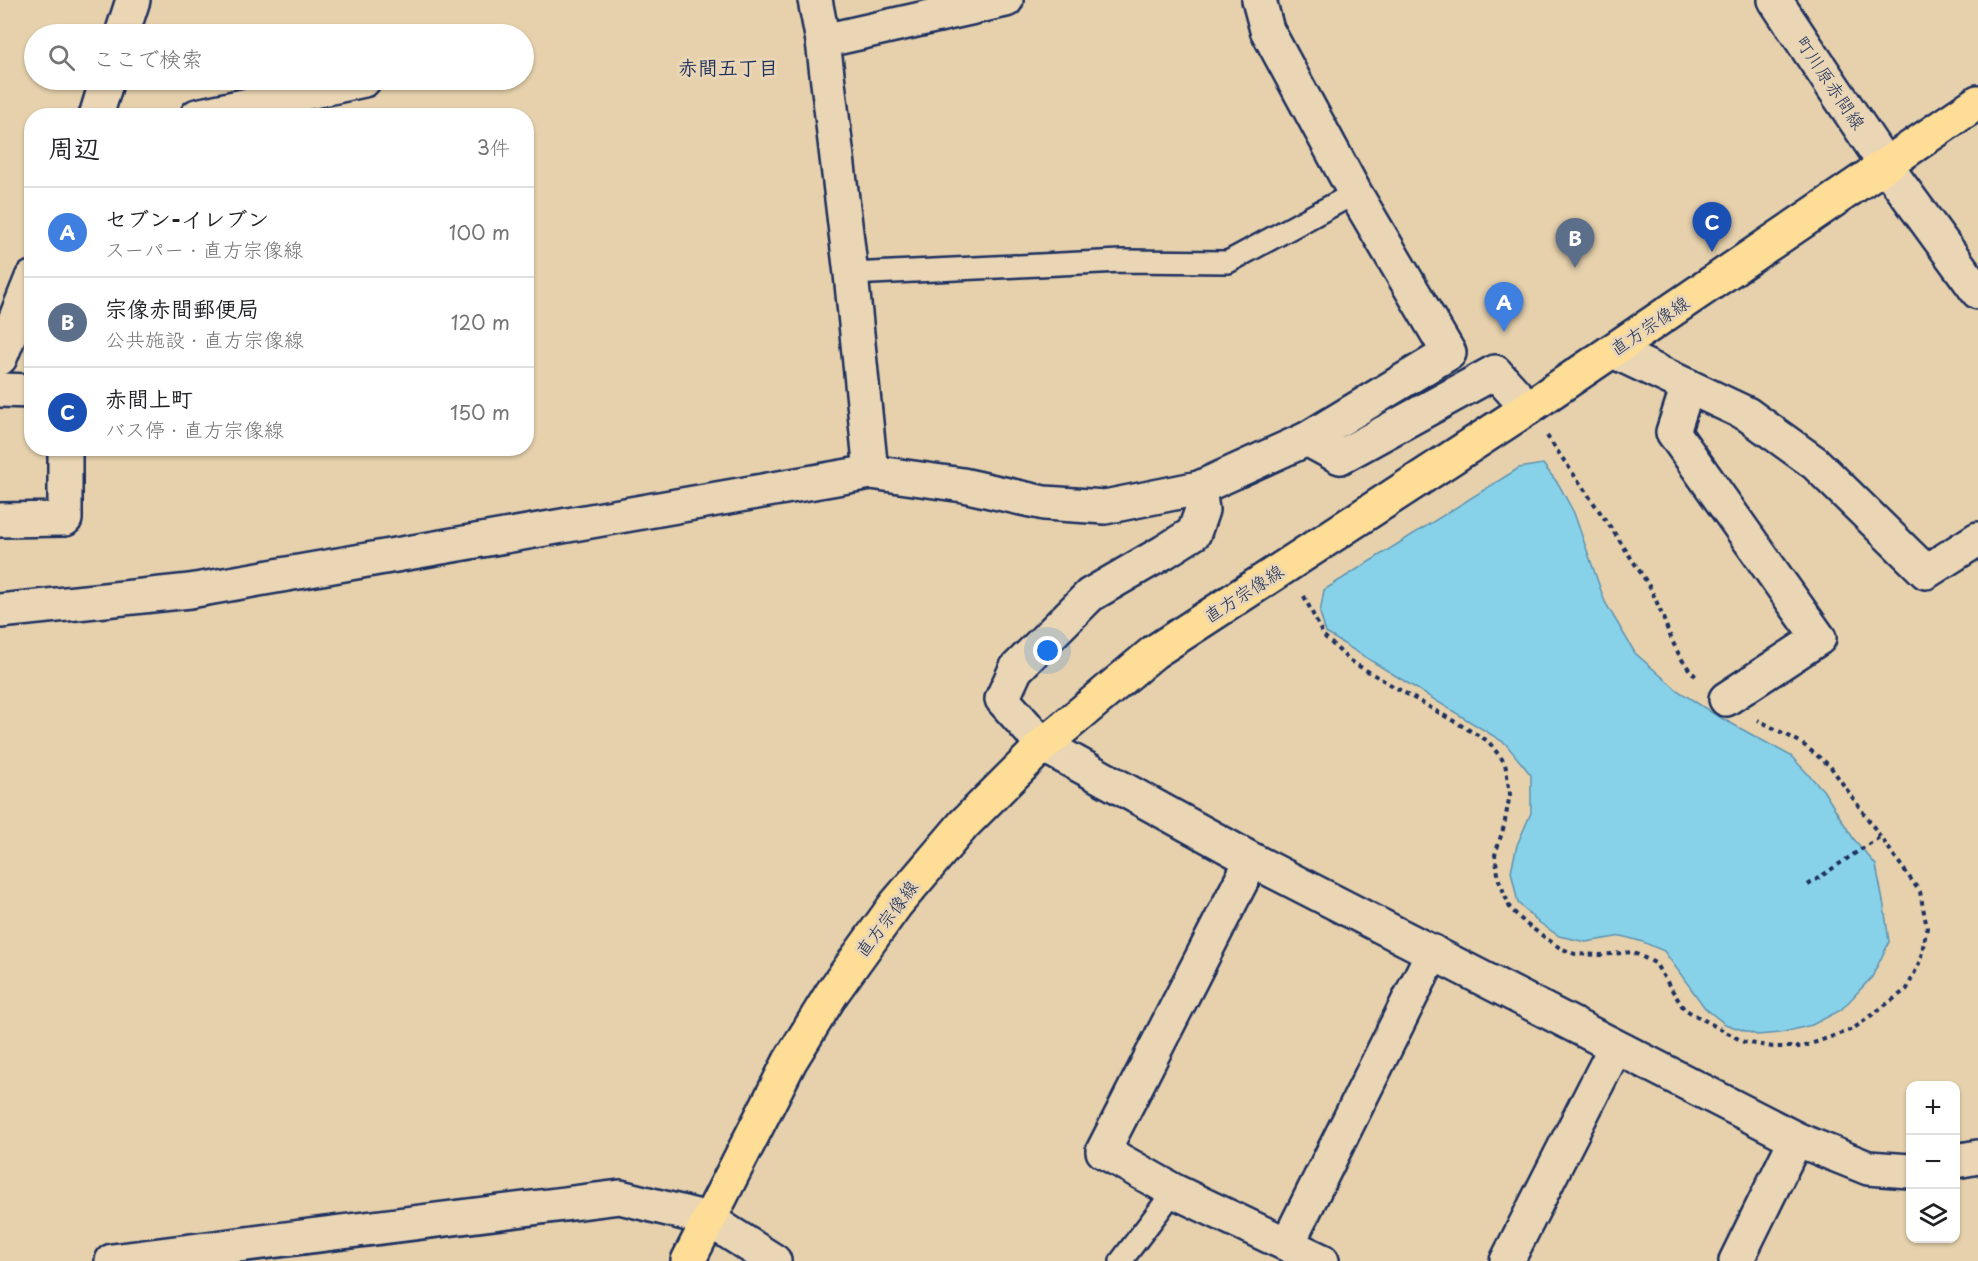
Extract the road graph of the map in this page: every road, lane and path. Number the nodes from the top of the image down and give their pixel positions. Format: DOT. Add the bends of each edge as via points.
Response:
graph roads {
  1 [pos="132,0"];
  2 [pos="815,0"];
  3 [pos="1006,0"];
  4 [pos="1259,0"];
  5 [pos="1775,0"];
  6 [pos="125,24"];
  7 [pos="823,41"];
  8 [pos="104,90"];
  9 [pos="318,90"];
  10 [pos="1978,102"];
  11 [pos="99,108"];
  12 [pos="234,108"];
  13 [pos="1886,166"];
  14 [pos="1355,193"];
  15 [pos="851,274"];
  16 [pos="1978,292"];
  17 [pos="24,298"];
  18 [pos="1613,351"];
  19 [pos="0,358"];
  20 [pos="1688,386"];
  21 [pos="0,390"];
  22 [pos="24,391"];
  23 [pos="1528,408"];
  24 [pos="1307,439"];
  25 [pos="65,456"];
  26 [pos="870,472"];
  27 [pos="1199,488"];
  28 [pos="0,520"];
  29 [pos="1978,539"];
  30 [pos="1289,566"];
  31 [pos="0,611"];
  32 [pos="1726,699"];
  33 [pos="1042,745"];
  34 [pos="1881,836"];
  35 [pos="1252,860"];
  36 [pos="1808,885"];
  37 [pos="1433,952"];
  38 [pos="1615,1048"];
  39 [pos="1796,1138"];
  40 [pos="1906,1171"];
  41 [pos="1174,1191"];
  42 [pos="708,1219"];
  43 [pos="1288,1243"];
  44 [pos="112,1261"];
  45 [pos="688,1261"];
  46 [pos="774,1261"];
  47 [pos="1121,1261"];
  48 [pos="1322,1261"];
  49 [pos="1507,1261"];
  50 [pos="1736,1261"];
  1 -- 6 [label="street"];
  2 -- 7 [label="street"];
  3 -- 7 [label="street"];
  4 -- 14 [label="street" via="1267,30"];
  5 -- 13 [label="street, 町川原赤間線"];
  7 -- 15 [label="street"];
  8 -- 11 [label="street"];
  9 -- 12 [label="street"];
  10 -- 13 [label="main road, 直方宗像線"];
  13 -- 16 [label="street, 町川原赤間線"];
  13 -- 18 [label="main road, 直方宗像線"];
  14 -- 15 [label="lane" via="1228,262 1121,261"];
  14 -- 24 [label="street" via="1449,353"];
  15 -- 26 [label="street"];
  17 -- 19 [label="street"];
  18 -- 20 [label="street"];
  18 -- 23 [label="main road, 直方宗像線"];
  20 -- 29 [label="street" via="1747,414 1815,463 1926,572"];
  20 -- 32 [label="street" via="1673,432 1819,638"];
  21 -- 22 [label="street"];
  23 -- 24 [label="street" via="1495,372 1340,457"];
  23 -- 30 [label="main road, 直方宗像線"];
  23 -- 32 [label="path" via="1648,583 1690,671"];
  24 -- 27 [label="street"];
  25 -- 28 [label="street" via="65,519"];
  26 -- 27 [label="street" via="963,485 1044,503 1105,507"];
  26 -- 31 [label="street" via="190,591"];
  27 -- 33 [label="street" via="1202,510 1194,533 1090,595 1016,669 1002,699"];
  30 -- 33 [label="main road, 直方宗像線" via="1154,652"];
  30 -- 34 [label="path" via="1323,635 1350,662 1488,741 1505,763 1510,794 1495,855 1510,908 1526,924 1575,954 1632,952 1655,963 1684,1009 1744,1042 1802,1047 1853,1029 1907,989 1920,961 1927,928 1920,892"];
  32 -- 34 [label="path" via="1800,742 1830,766"];
  33 -- 35 [label="street"];
  33 -- 42 [label="main road, 直方宗像線" via="964,824 896,904 832,993 790,1060"];
  34 -- 36 [label="path"];
  35 -- 37 [label="street"];
  35 -- 41 [label="street" via="1103,1151"];
  37 -- 38 [label="street"];
  37 -- 43 [label="street"];
  38 -- 39 [label="street"];
  38 -- 49 [label="street"];
  39 -- 40 [label="street" via="1868,1168"];
  39 -- 50 [label="street"];
  41 -- 43 [label="street"];
  41 -- 47 [label="lane"];
  42 -- 44 [label="street" via="620,1197"];
  42 -- 45 [label="main road, 直方宗像線"];
  42 -- 46 [label="street"];
  43 -- 48 [label="street"];
}
